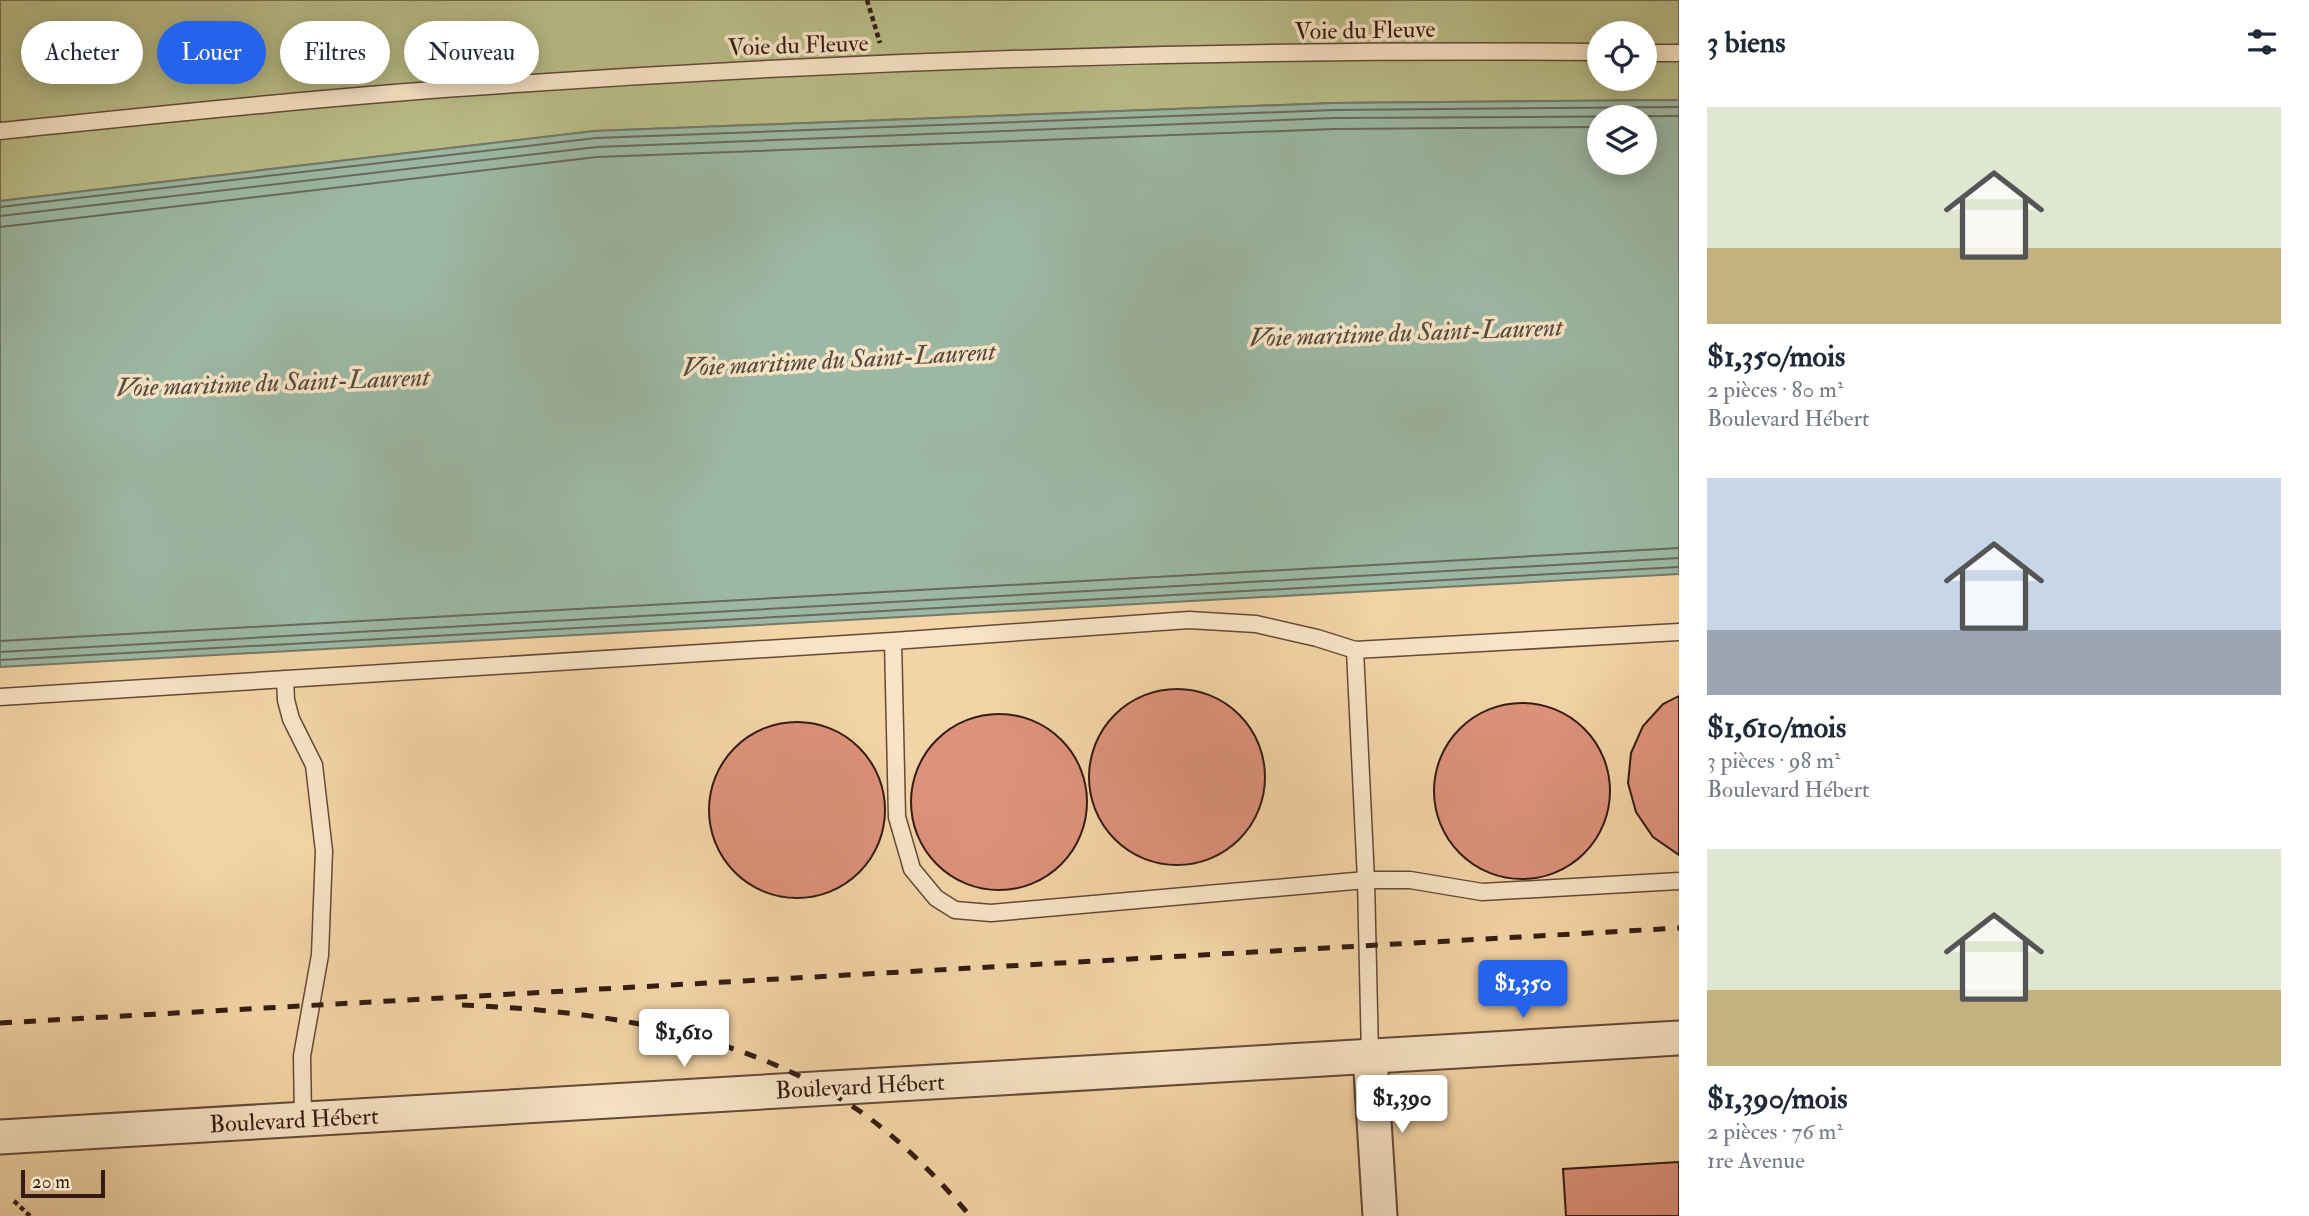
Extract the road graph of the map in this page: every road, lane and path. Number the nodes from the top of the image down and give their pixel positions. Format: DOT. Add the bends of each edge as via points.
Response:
graph roads {
  1 [pos="867,0"];
  2 [pos="1587,52"];
  3 [pos="1657,53"];
  4 [pos="1679,53"];
  5 [pos="886,65"];
  6 [pos="0,131"];
  7 [pos="1679,632"];
  8 [pos="893,641"];
  9 [pos="1355,650"];
  10 [pos="285,679"];
  11 [pos="0,696"];
  12 [pos="1366,880"];
  13 [pos="1679,881"];
  14 [pos="1679,1038"];
  15 [pos="1370,1056"];
  16 [pos="303,1119"];
  17 [pos="0,1137"];
  18 [pos="14,1201"];
  19 [pos="30,1216"];
  20 [pos="1380,1216"];
  1 -- 5 [label="path"];
  2 -- 5 [label="lane, Voie du Fleuve" via="1107,57"];
  3 -- 4 [label="lane"];
  5 -- 6 [label="lane, Voie du Fleuve" via="457,88"];
  7 -- 9 [label="lane"];
  8 -- 9 [label="lane" via="1189,620 1256,624"];
  8 -- 10 [label="lane"];
  8 -- 12 [label="lane" via="897,817 912,869 936,898 955,910 991,913"];
  9 -- 12 [label="lane"];
  10 -- 11 [label="lane"];
  10 -- 16 [label="lane" via="290,719 314,765 324,851 320,955 303,1056"];
  12 -- 13 [label="lane" via="1410,880 1482,892"];
  12 -- 15 [label="lane"];
  14 -- 15 [label="street, Boulevard Hébert"];
  15 -- 16 [label="street, Boulevard Hébert"];
  15 -- 20 [label="street"];
  16 -- 17 [label="street, Boulevard Hébert"];
  18 -- 19 [label="path"];
}
